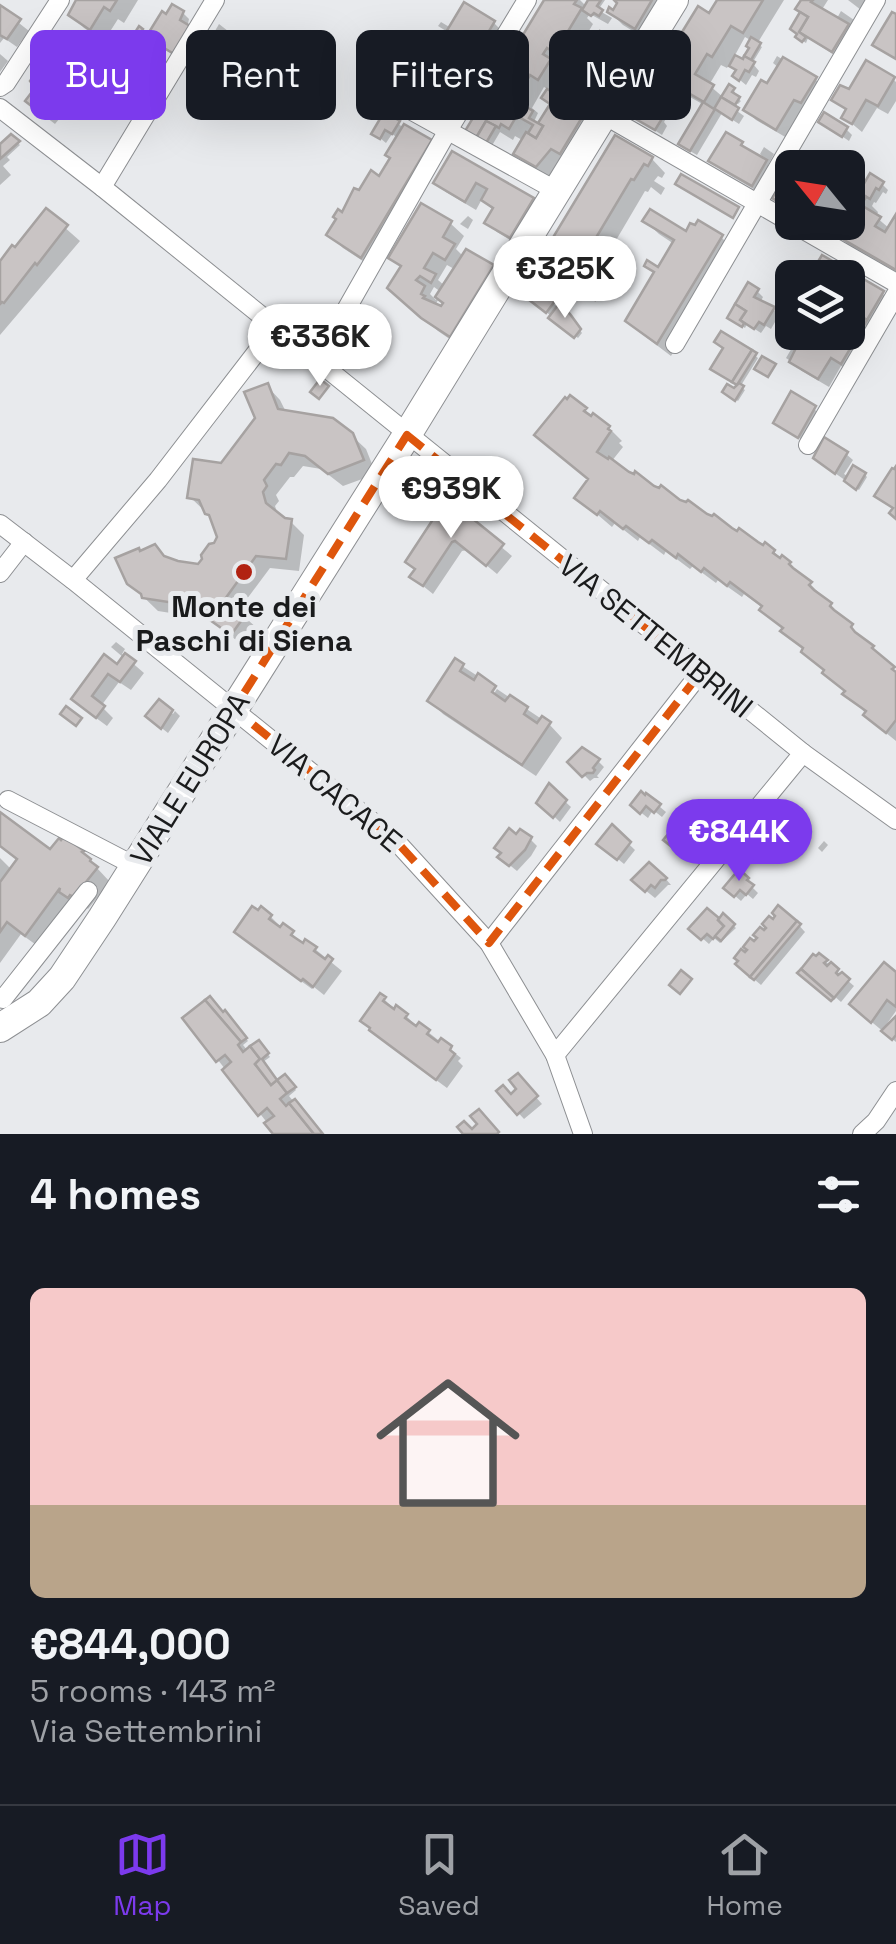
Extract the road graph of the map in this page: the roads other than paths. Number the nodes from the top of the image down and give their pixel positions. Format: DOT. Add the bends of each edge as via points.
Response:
graph roads {
  1 [pos="215,0"];
  2 [pos="527,0"];
  3 [pos="674,0"];
  4 [pos="876,0"];
  5 [pos="50,4"];
  6 [pos="656,30"];
  7 [pos="0,87"];
  8 [pos="0,108"];
  9 [pos="427,120"];
  10 [pos="601,120"];
  11 [pos="613,120"];
  12 [pos="447,132"];
  13 [pos="102,187"];
  14 [pos="557,191"];
  15 [pos="756,203"];
  16 [pos="896,282"];
  17 [pos="896,294"];
  18 [pos="275,328"];
  19 [pos="674,344"];
  20 [pos="316,362"];
  21 [pos="408,435"];
  22 [pos="808,445"];
  23 [pos="0,524"];
  24 [pos="24,542"];
  25 [pos="0,573"];
  26 [pos="73,580"];
  27 [pos="701,672"];
  28 [pos="234,708"];
  29 [pos="803,754"];
  30 [pos="8,800"];
  31 [pos="896,820"];
  32 [pos="135,866"];
  33 [pos="488,943"];
  34 [pos="6,1009"];
  35 [pos="555,1055"];
  36 [pos="896,1091"];
  37 [pos="583,1134"];
  38 [pos="862,1134"];
  1 -- 13 [label="street"];
  2 -- 12 [label="street"];
  3 -- 6 [label="street, VIALE EUROPA"];
  4 -- 15 [label="street"];
  5 -- 7 [label="street"];
  8 -- 13 [label="street, VIA SETTEMBRINI"];
  9 -- 12 [label="street"];
  10 -- 14 [label="street, VIALE EUROPA"];
  11 -- 15 [label="street"];
  12 -- 14 [label="street"];
  12 -- 20 [label="street"];
  13 -- 18 [label="street, VIA SETTEMBRINI"];
  14 -- 21 [label="street, VIALE EUROPA"];
  15 -- 16 [label="street"];
  15 -- 19 [label="street"];
  17 -- 22 [label="street"];
  18 -- 20 [label="street, VIA SETTEMBRINI"];
  18 -- 26 [label="street"];
  20 -- 21 [label="street, VIA SETTEMBRINI"];
  21 -- 27 [label="street, VIA SETTEMBRINI"];
  21 -- 28 [label="street, VIALE EUROPA"];
  23 -- 24 [label="street, VIA CACACE"];
  24 -- 25 [label="street"];
  24 -- 26 [label="street, VIA CACACE"];
  26 -- 28 [label="street, VIA CACACE"];
  27 -- 29 [label="street, VIA SETTEMBRINI"];
  27 -- 33 [label="street"];
  28 -- 32 [label="street, VIALE EUROPA"];
  28 -- 33 [label="street, VIA CACACE" via="395,840"];
  29 -- 31 [label="street, VIA SETTEMBRINI"];
  29 -- 35 [label="street"];
  30 -- 32 [label="street"];
  32 -- 34 [label="street, VIALE EUROPA" via="89,905 62,978 38,1003"];
  33 -- 35 [label="street, VIA CACACE"];
  35 -- 37 [label="street, VIA CACACE"];
  36 -- 38 [label="street"];
}
